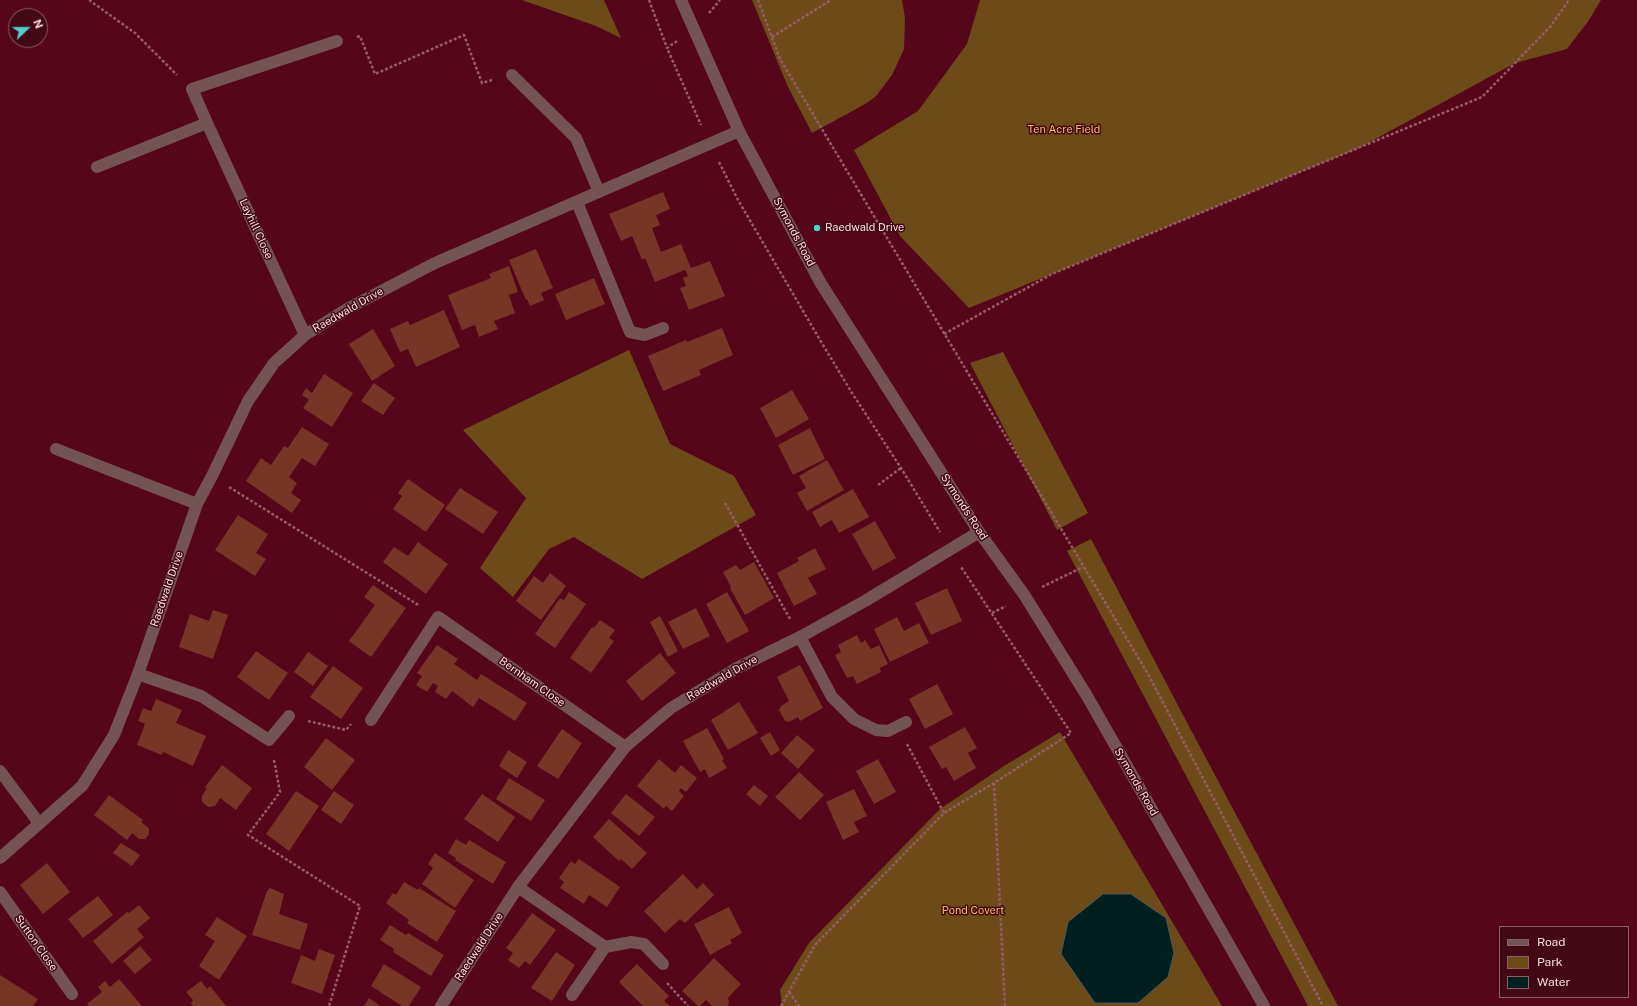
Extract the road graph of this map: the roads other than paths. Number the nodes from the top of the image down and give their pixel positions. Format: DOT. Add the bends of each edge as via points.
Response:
graph roads {
  1 [pos="681,0"];
  2 [pos="337,41"];
  3 [pos="512,75"];
  4 [pos="207,123"];
  5 [pos="739,131"];
  6 [pos="97,167"];
  7 [pos="599,192"];
  8 [pos="577,202"];
  9 [pos="663,328"];
  10 [pos="305,335"];
  11 [pos="56,449"];
  12 [pos="197,504"];
  13 [pos="979,532"];
  14 [pos="800,637"];
  15 [pos="138,674"];
  16 [pos="289,716"];
  17 [pos="371,720"];
  18 [pos="902,724"];
  19 [pos="625,747"];
  20 [pos="0,770"];
  21 [pos="39,823"];
  22 [pos="0,858"];
  23 [pos="518,887"];
  24 [pos="0,892"];
  25 [pos="605,947"];
  26 [pos="663,964"];
  27 [pos="72,994"];
  28 [pos="572,995"];
  29 [pos="441,1006"];
  30 [pos="1264,1006"];
  1 -- 5 [label="street, Symonds Road"];
  2 -- 4 [label="street, Layhill Close" via="192,89"];
  3 -- 7 [label="street" via="576,138"];
  4 -- 6 [label="street"];
  4 -- 10 [label="street, Layhill Close"];
  5 -- 7 [label="street, Raedwald Drive"];
  5 -- 13 [label="street, Symonds Road" via="820,282"];
  7 -- 8 [label="street, Raedwald Drive"];
  8 -- 9 [label="street" via="630,332 645,335"];
  8 -- 10 [label="street, Raedwald Drive" via="435,264 347,309"];
  10 -- 12 [label="street, Raedwald Drive" via="274,363 248,401"];
  11 -- 12 [label="street"];
  12 -- 15 [label="street, Raedwald Drive"];
  13 -- 14 [label="street, Raedwald Drive"];
  13 -- 30 [label="street, Symonds Road" via="1024,596 1087,696"];
  14 -- 18 [label="street" via="832,697 854,719 876,730 888,730"];
  14 -- 19 [label="street, Raedwald Drive" via="735,669 671,708"];
  15 -- 16 [label="street" via="201,696 269,740"];
  15 -- 21 [label="street, Raedwald Drive" via="114,735 82,786"];
  17 -- 19 [label="street, Bernham Close" via="438,617"];
  19 -- 23 [label="street, Raedwald Drive"];
  20 -- 21 [label="street"];
  21 -- 22 [label="street, Raedwald Drive"];
  23 -- 25 [label="street"];
  23 -- 29 [label="street, Raedwald Drive"];
  24 -- 27 [label="street, Sutton Close"];
  25 -- 26 [label="street" via="630,942 644,944"];
  25 -- 28 [label="street"];
}
